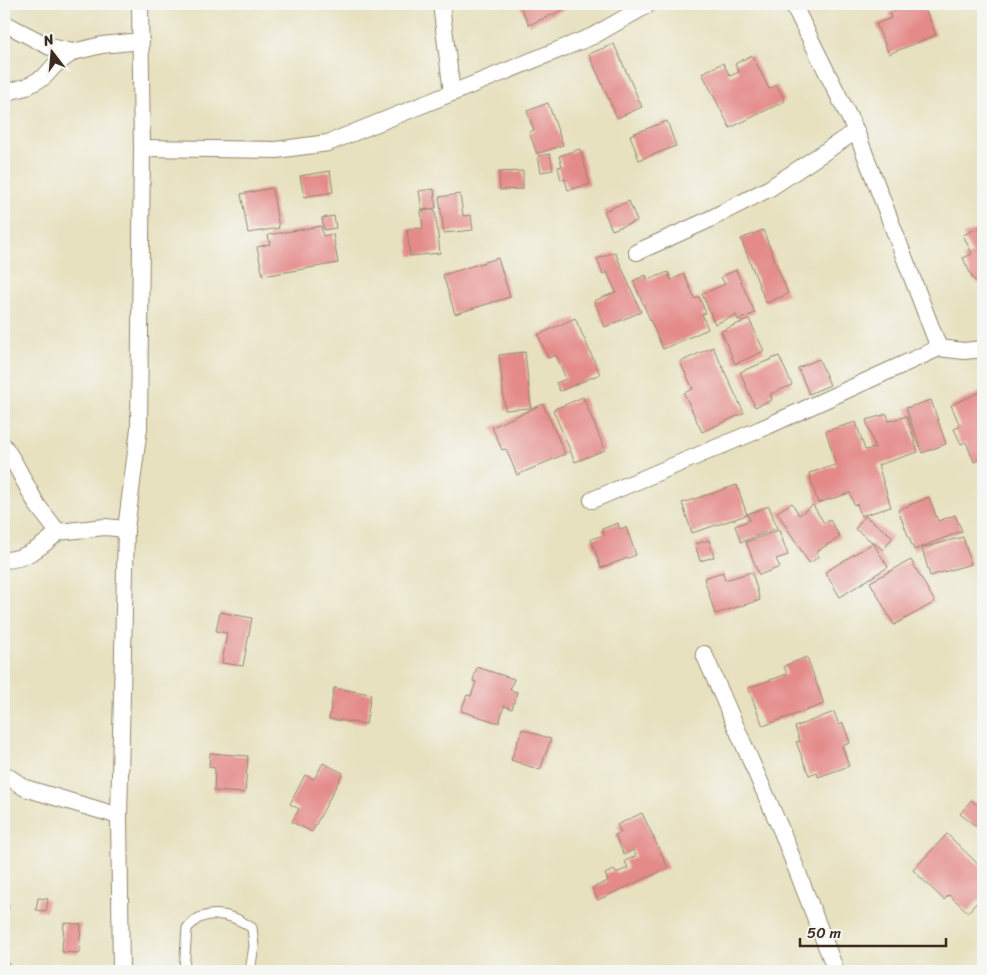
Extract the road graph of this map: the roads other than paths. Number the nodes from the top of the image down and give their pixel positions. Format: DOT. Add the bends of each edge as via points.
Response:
graph roads {
  1 [pos="140,4"];
  2 [pos="441,4"];
  3 [pos="649,4"];
  4 [pos="793,4"];
  5 [pos="4,23"];
  6 [pos="141,42"];
  7 [pos="73,52"];
  8 [pos="4,93"];
  9 [pos="452,93"];
  10 [pos="856,131"];
  11 [pos="142,148"];
  12 [pos="637,252"];
  13 [pos="939,348"];
  14 [pos="983,349"];
  15 [pos="4,446"];
  16 [pos="592,500"];
  17 [pos="126,529"];
  18 [pos="58,532"];
  19 [pos="4,560"];
  20 [pos="704,654"];
  21 [pos="4,774"];
  22 [pos="119,816"];
  23 [pos="121,971"];
  24 [pos="184,971"];
  25 [pos="250,971"];
  26 [pos="836,971"];
  1 -- 6 [label="street"];
  2 -- 9 [label="street"];
  3 -- 9 [label="street" via="593,36"];
  4 -- 10 [label="street"];
  5 -- 7 [label="street" via="50,47"];
  6 -- 7 [label="street" via="102,45"];
  6 -- 11 [label="street"];
  7 -- 8 [label="street" via="26,88"];
  9 -- 11 [label="street" via="328,142 276,150"];
  10 -- 12 [label="street" via="770,188"];
  10 -- 13 [label="street"];
  11 -- 17 [label="street" via="139,428"];
  13 -- 14 [label="street"];
  13 -- 16 [label="street" via="761,429"];
  15 -- 18 [label="street" via="37,505"];
  17 -- 18 [label="street" via="105,527"];
  17 -- 22 [label="street"];
  18 -- 19 [label="street" via="40,548 12,560"];
  20 -- 26 [label="street" via="782,832"];
  21 -- 22 [label="street" via="24,788"];
  22 -- 23 [label="street"];
  24 -- 25 [label="lane" via="187,928 199,918 222,914 240,919 252,928 254,946"];
}
